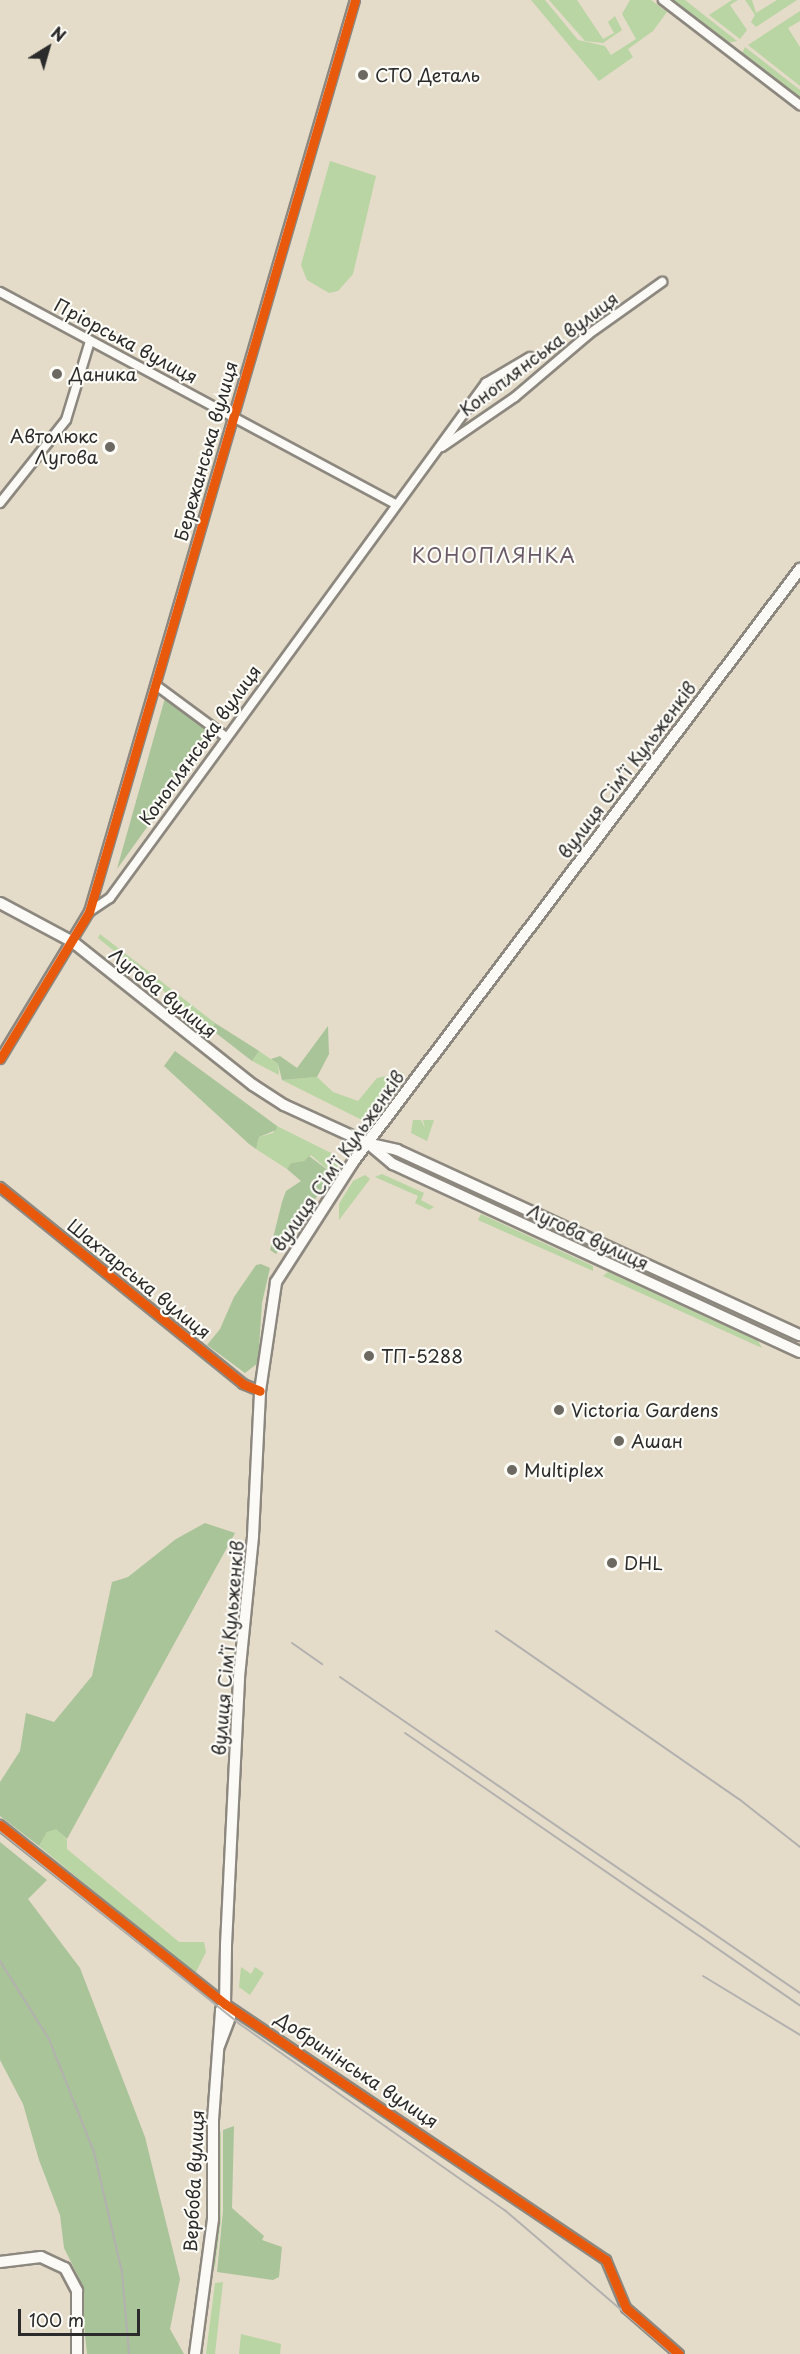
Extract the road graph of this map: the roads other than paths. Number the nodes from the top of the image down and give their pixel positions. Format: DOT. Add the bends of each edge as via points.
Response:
graph roads {
  1 [pos="355,0"];
  2 [pos="663,0"];
  3 [pos="800,105"];
  4 [pos="662,282"];
  5 [pos="0,292"];
  6 [pos="90,341"];
  7 [pos="530,357"];
  8 [pos="232,416"];
  9 [pos="434,453"];
  10 [pos="0,503"];
  11 [pos="395,504"];
  12 [pos="800,569"];
  13 [pos="157,686"];
  14 [pos="226,737"];
  15 [pos="0,903"];
  16 [pos="89,912"];
  17 [pos="73,942"];
  18 [pos="0,1059"];
  19 [pos="367,1143"];
  20 [pos="0,1187"];
  21 [pos="800,1335"];
  22 [pos="800,1352"];
  23 [pos="260,1391"];
  24 [pos="0,1825"];
  25 [pos="225,2004"];
  26 [pos="0,2262"];
  27 [pos="77,2354"];
  28 [pos="195,2354"];
  29 [pos="679,2354"];
  1 -- 8 [label="street, Бережанська вулиця"];
  2 -- 3 [label="street"];
  4 -- 9 [label="street, Коноплянська вулиця" via="589,334 515,397"];
  5 -- 6 [label="street, Пріорська вулиця"];
  6 -- 8 [label="street, Пріорська вулиця"];
  6 -- 10 [label="street" via="66,420"];
  7 -- 9 [label="street, Коноплянська вулиця" via="486,383"];
  8 -- 11 [label="street, Пріорська вулиця"];
  8 -- 13 [label="street, Бережанська вулиця"];
  9 -- 11 [label="street, Коноплянська вулиця"];
  11 -- 14 [label="street, Коноплянська вулиця"];
  12 -- 19 [label="main road, вулиця Сімʼї Кульженків"];
  13 -- 14 [label="street"];
  13 -- 16 [label="street, Бережанська вулиця"];
  14 -- 16 [label="street, Коноплянська вулиця" via="110,898"];
  15 -- 17 [label="main road, Лугова вулиця"];
  16 -- 17 [label="street, Коноплянська вулиця"];
  17 -- 18 [label="street, Коноплянська вулиця"];
  17 -- 19 [label="main road, Лугова вулиця" via="253,1085 310,1119"];
  19 -- 21 [label="main road, Лугова вулиця" via="398,1150"];
  19 -- 22 [label="main road, Лугова вулиця" via="393,1164"];
  19 -- 23 [label="main road, вулиця Сімʼї Кульженків" via="276,1282"];
  20 -- 23 [label="street, Шахтарська вулиця" via="243,1384"];
  23 -- 25 [label="main road, вулиця Сімʼї Кульженків" via="254,1536 239,1677"];
  24 -- 25 [label="street, Добринінська вулиця"];
  25 -- 28 [label="main road, Вербова вулиця" via="213,2120 213,2219"];
  25 -- 29 [label="street, Добринінська вулиця" via="606,2260 626,2308"];
  26 -- 27 [label="main road" via="41,2257 66,2268 77,2291"];
}
